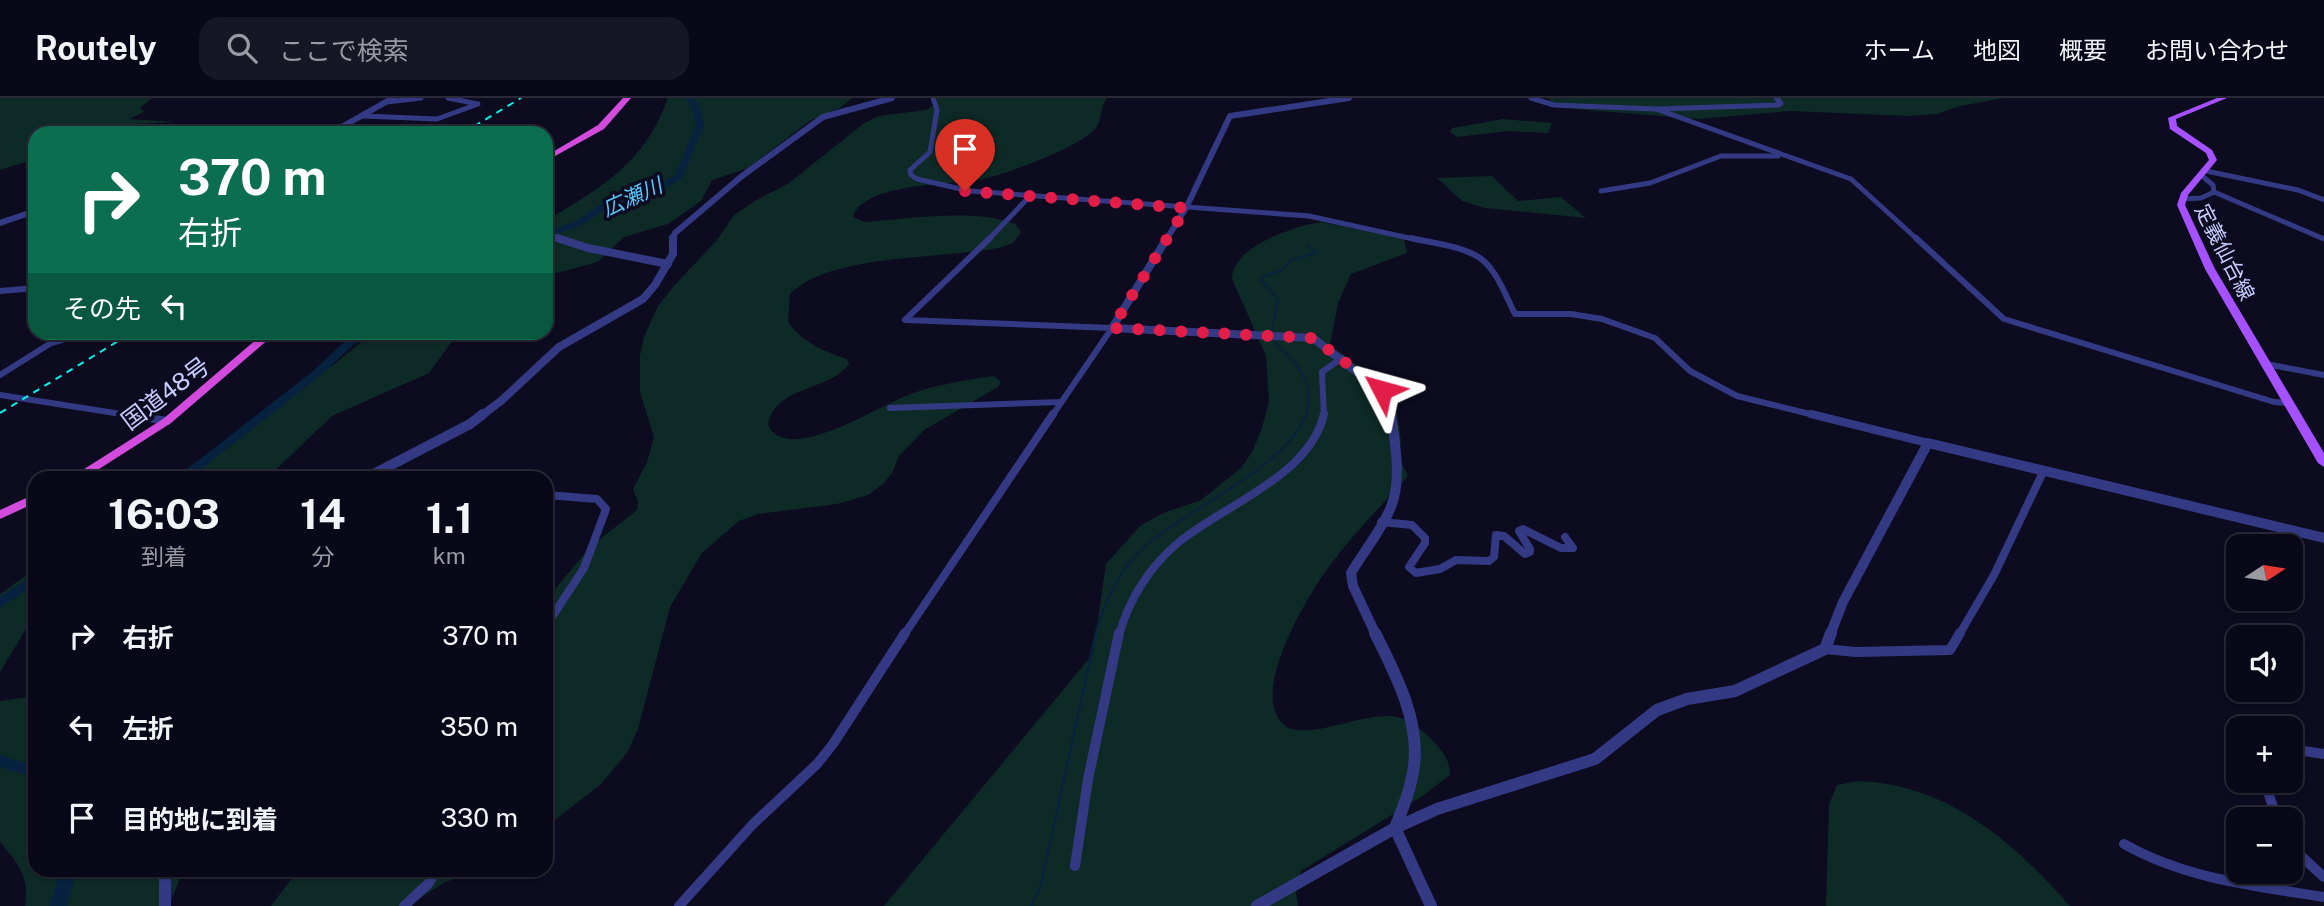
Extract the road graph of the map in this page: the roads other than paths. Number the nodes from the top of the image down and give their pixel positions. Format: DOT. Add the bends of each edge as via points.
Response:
graph roads {
  1 [pos="421,98"];
  2 [pos="448,98"];
  3 [pos="627,98"];
  4 [pos="892,98"];
  5 [pos="933,98"];
  6 [pos="1349,98"];
  7 [pos="1531,98"];
  8 [pos="1776,98"];
  9 [pos="2223,98"];
  10 [pos="390,100"];
  11 [pos="1656,109"];
  12 [pos="363,116"];
  13 [pos="344,126"];
  14 [pos="553,155"];
  15 [pos="1788,156"];
  16 [pos="2203,173"];
  17 [pos="1601,191"];
  18 [pos="2214,192"];
  19 [pos="1030,196"];
  20 [pos="2182,200"];
  21 [pos="2324,200"];
  22 [pos="1186,208"];
  23 [pos="28,213"];
  24 [pos="0,223"];
  25 [pos="553,237"];
  26 [pos="2324,239"];
  27 [pos="668,264"];
  28 [pos="28,289"];
  29 [pos="0,291"];
  30 [pos="1112,328"];
  31 [pos="62,340"];
  32 [pos="263,340"];
  33 [pos="1342,358"];
  34 [pos="2266,364"];
  35 [pos="0,375"];
  36 [pos="2324,375"];
  37 [pos="0,395"];
  38 [pos="1061,402"];
  39 [pos="2287,402"];
  40 [pos="890,408"];
  41 [pos="167,421"];
  42 [pos="1928,443"];
  43 [pos="2324,463"];
  44 [pos="2044,470"];
  45 [pos="87,471"];
  46 [pos="380,471"];
  47 [pos="553,496"];
  48 [pos="28,502"];
  49 [pos="0,516"];
  50 [pos="1381,522"];
  51 [pos="1564,537"];
  52 [pos="2324,538"];
  53 [pos="553,615"];
  54 [pos="1825,649"];
  55 [pos="2303,751"];
  56 [pos="2324,754"];
  57 [pos="1395,828"];
  58 [pos="2124,844"];
  59 [pos="2303,857"];
  60 [pos="1075,866"];
  61 [pos="165,877"];
  62 [pos="433,877"];
  63 [pos="2324,877"];
  64 [pos="2324,897"];
  65 [pos="164,906"];
  66 [pos="404,906"];
  67 [pos="679,906"];
  68 [pos="1257,906"];
  69 [pos="1431,906"];
  1 -- 10 [label="street"];
  2 -- 12 [label="street" via="478,104 437,119"];
  3 -- 14 [label="highway" via="601,127"];
  4 -- 27 [label="street" via="831,113 755,166 676,233"];
  5 -- 19 [label="street" via="937,110 930,152 912,167 913,177 965,191"];
  6 -- 22 [label="street" via="1230,116"];
  7 -- 11 [label="street" via="1554,105"];
  8 -- 11 [label="street" via="1779,105"];
  9 -- 16 [label="main road, 定義仙台線" via="2172,118 2173,127 2211,153 2213,160"];
  10 -- 12 [label="street"];
  11 -- 15 [label="street"];
  12 -- 13 [label="street"];
  15 -- 17 [label="street" via="1721,156 1650,183"];
  15 -- 39 [label="street" via="1852,179 2004,319 2274,402"];
  16 -- 18 [label="street"];
  16 -- 20 [label="main road, 定義仙台線"];
  16 -- 21 [label="street" via="2298,190"];
  18 -- 20 [label="street"];
  18 -- 26 [label="street"];
  19 -- 22 [label="street"];
  19 -- 30 [label="street" via="905,320"];
  20 -- 34 [label="main road, 定義仙台線" via="2185,217 2210,269"];
  22 -- 30 [label="street"];
  22 -- 42 [label="street" via="1309,216 1467,252 1490,268 1515,314 1602,319 1656,338 1690,371 1737,396"];
  23 -- 24 [label="street"];
  25 -- 27 [label="street"];
  27 -- 46 [label="street" via="648,295 559,347 486,412"];
  28 -- 29 [label="street"];
  30 -- 33 [label="street" via="1307,337"];
  30 -- 38 [label="street"];
  31 -- 35 [label="street"];
  32 -- 41 [label="highway, 国道48号"];
  33 -- 50 [label="street" via="1382,390 1390,403 1394,499"];
  33 -- 60 [label="street" via="1322,372 1322,421 1300,454 1267,485 1178,542 1132,600 1117,641 1083,795"];
  34 -- 36 [label="street"];
  34 -- 39 [label="main road, 定義仙台線"];
  37 -- 41 [label="street"];
  38 -- 40 [label="street"];
  38 -- 67 [label="street" via="833,744"];
  39 -- 43 [label="main road, 定義仙台線"];
  41 -- 45 [label="highway, 国道48号"];
  42 -- 44 [label="street"];
  42 -- 54 [label="street" via="1843,602"];
  44 -- 52 [label="street"];
  44 -- 54 [label="street" via="1994,575 1950,650 1843,653"];
  47 -- 53 [label="street" via="597,499 606,509 584,568"];
  48 -- 49 [label="highway"];
  50 -- 51 [label="street" via="1412,525 1425,538 1409,567 1416,573 1457,560 1489,561 1494,557 1496,535 1525,554 1530,549 1520,533 1523,529 1561,548 1573,548"];
  50 -- 57 [label="street" via="1351,573 1414,730 1411,785"];
  54 -- 57 [label="street" via="1735,691 1686,699 1657,710 1595,759 1437,809"];
  55 -- 56 [label="street"];
  57 -- 68 [label="street"];
  57 -- 69 [label="street"];
  58 -- 64 [label="street" via="2173,870"];
  59 -- 63 [label="street"];
  61 -- 65 [label="street"];
  62 -- 66 [label="street"];
}
